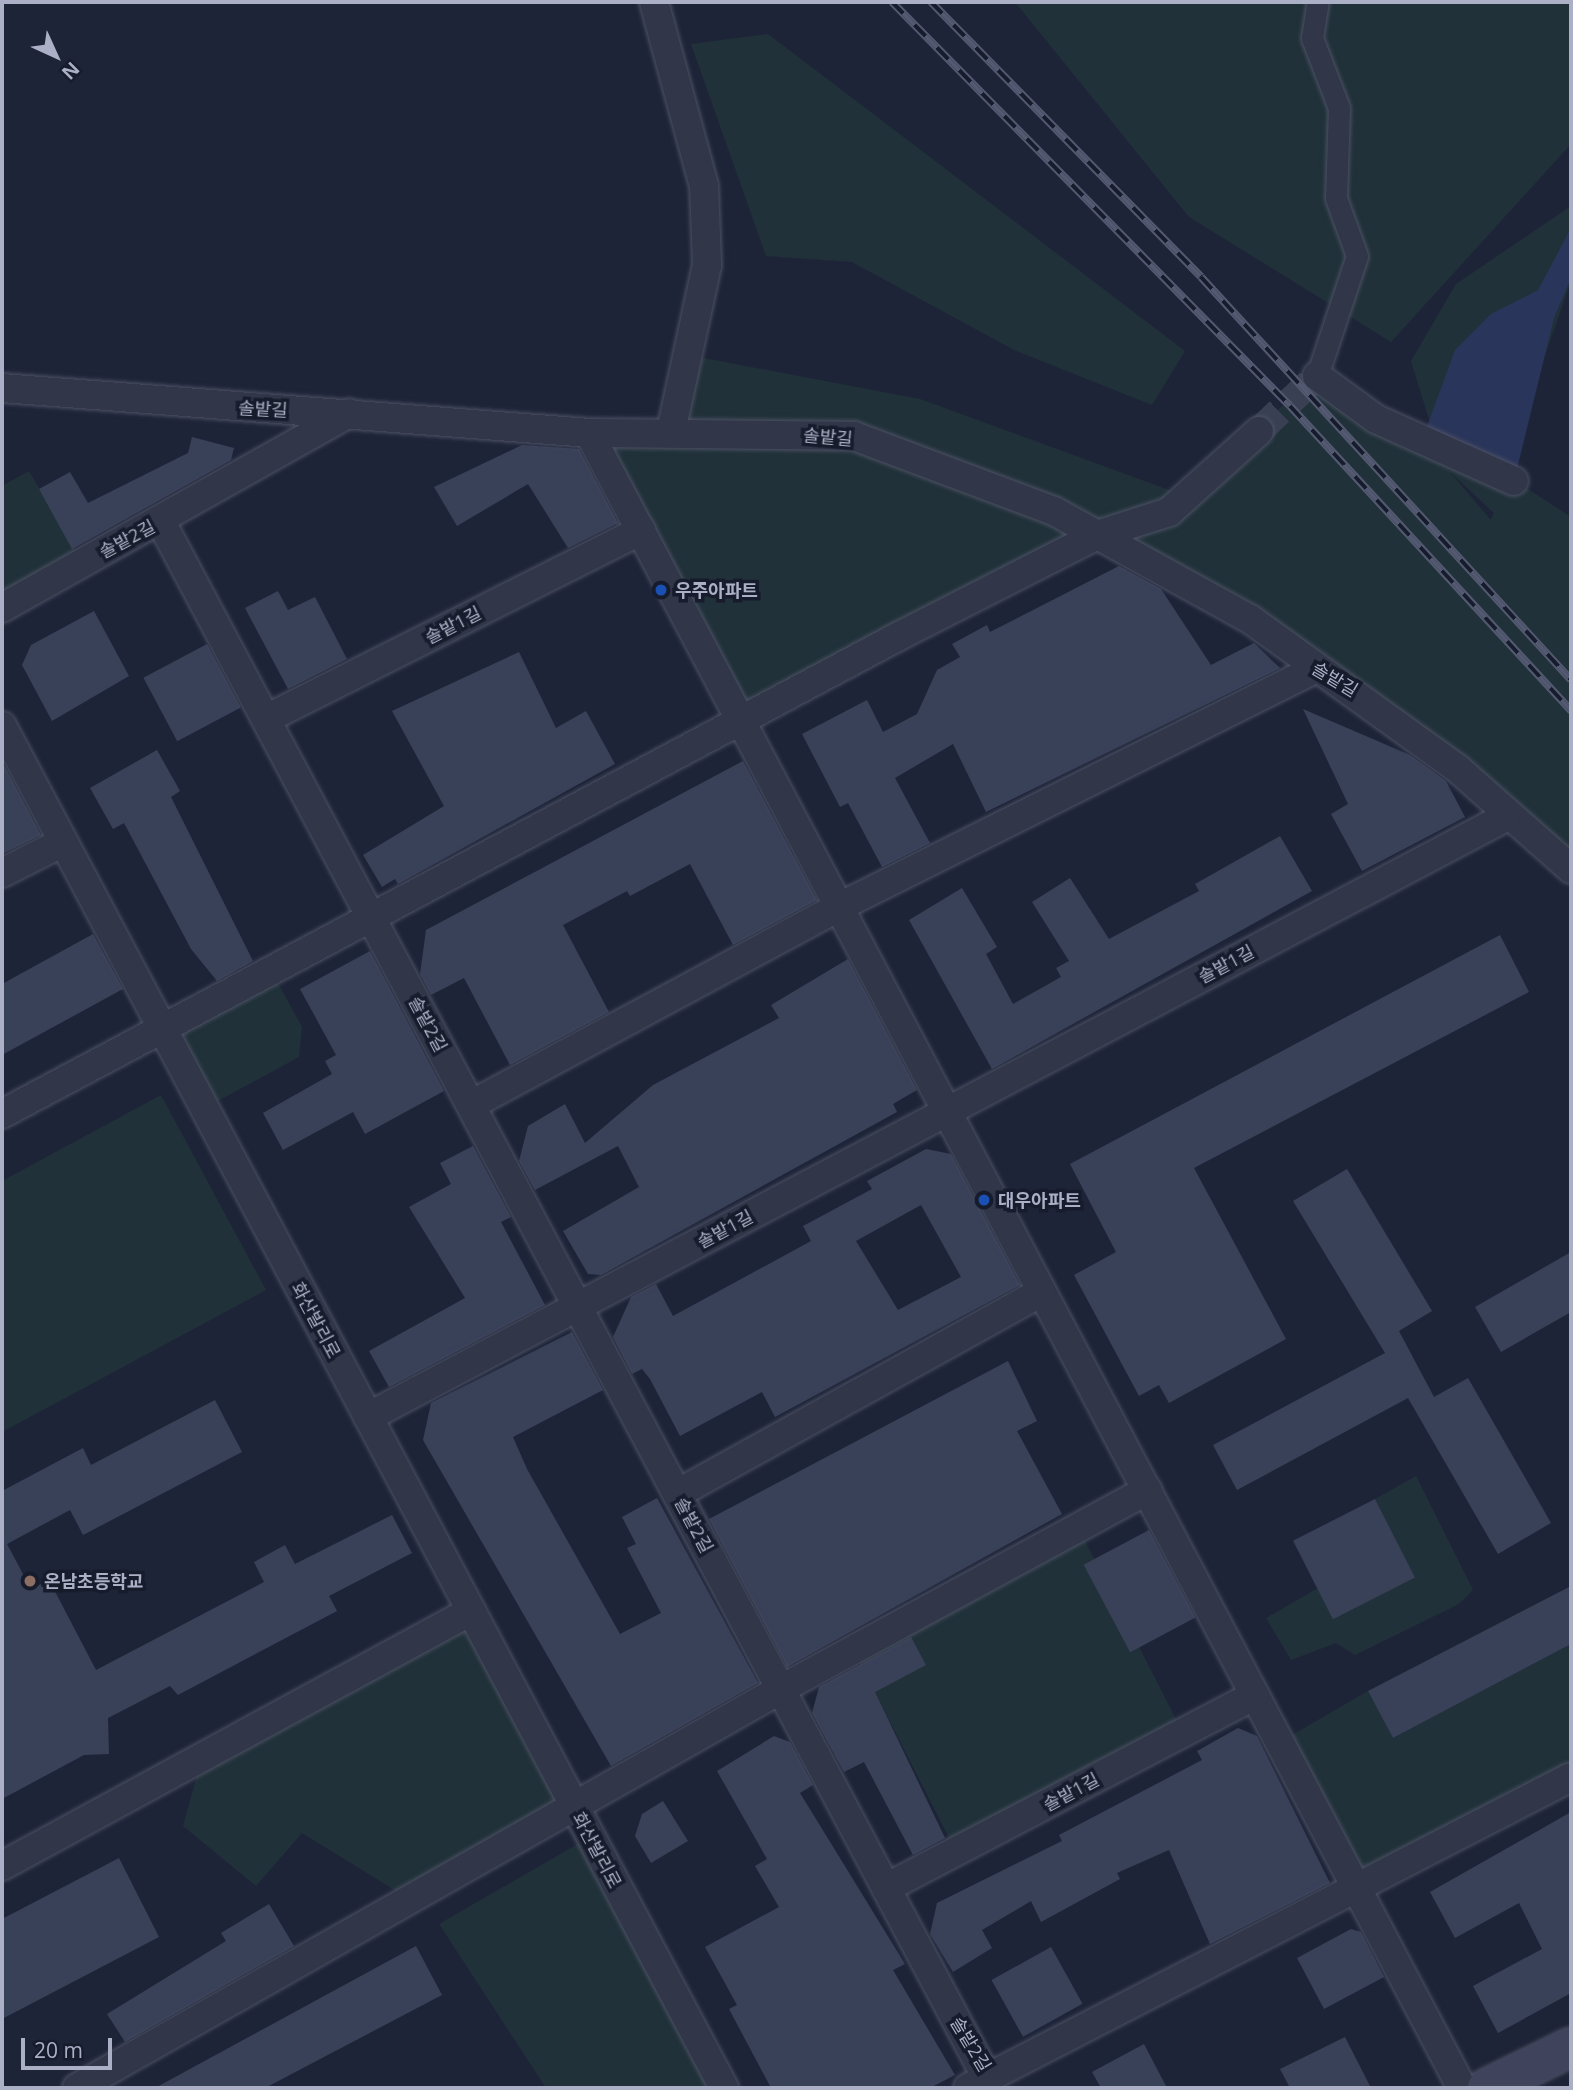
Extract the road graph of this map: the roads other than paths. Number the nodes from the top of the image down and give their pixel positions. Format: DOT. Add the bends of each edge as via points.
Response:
graph roads {
  1 [pos="654,2"];
  2 [pos="1318,2"];
  3 [pos="1317,376"];
  4 [pos="2,387"];
  5 [pos="349,413"];
  6 [pos="1259,431"];
  7 [pos="671,432"];
  8 [pos="589,433"];
  9 [pos="1514,481"];
  10 [pos="160,520"];
  11 [pos="640,530"];
  12 [pos="1097,535"];
  13 [pos="2,608"];
  14 [pos="1315,669"];
  15 [pos="740,718"];
  16 [pos="266,719"];
  17 [pos="2,726"];
  18 [pos="1506,817"];
  19 [pos="63,842"];
  20 [pos="1571,869"];
  21 [pos="2,873"];
  22 [pos="839,907"];
  23 [pos="371,916"];
  24 [pos="162,1028"];
  25 [pos="471,1105"];
  26 [pos="947,1111"];
  27 [pos="2,1114"];
  28 [pos="1042,1292"];
  29 [pos="578,1307"];
  30 [pos="368,1418"];
  31 [pos="1147,1490"];
  32 [pos="677,1494"];
  33 [pos="471,1611"];
  34 [pos="781,1689"];
  35 [pos="1255,1695"];
  36 [pos="1571,1777"];
  37 [pos="574,1807"];
  38 [pos="2,1866"];
  39 [pos="886,1888"];
  40 [pos="1354,1892"];
  41 [pos="1571,2047"];
  42 [pos="978,2083"];
  43 [pos="77,2088"];
  44 [pos="724,2088"];
  45 [pos="1462,2088"];
  46 [pos="1487,2088"];
  1 -- 7 [label="street" via="704,186 707,252"];
  2 -- 3 [label="street" via="1312,38 1339,108 1336,198 1357,256"];
  3 -- 9 [label="street" via="1376,419"];
  4 -- 5 [label="street, 솔밭길"];
  5 -- 8 [label="street, 솔밭길"];
  5 -- 10 [label="street"];
  6 -- 12 [label="street" via="1169,512"];
  7 -- 8 [label="street, 솔밭길"];
  7 -- 12 [label="street, 솔밭길" via="854,436 1054,511"];
  8 -- 11 [label="street"];
  10 -- 13 [label="street, 솔밭2길"];
  10 -- 16 [label="street, 솔밭2길"];
  11 -- 15 [label="street"];
  11 -- 16 [label="street, 솔밭1길"];
  12 -- 14 [label="street, 솔밭길" via="1250,619"];
  12 -- 15 [label="street"];
  14 -- 18 [label="street, 솔밭길" via="1366,698 1438,753"];
  14 -- 22 [label="street"];
  15 -- 22 [label="street"];
  15 -- 23 [label="street"];
  16 -- 23 [label="street, 솔밭2길"];
  17 -- 19 [label="street, 화산발리로"];
  18 -- 20 [label="street, 솔밭길"];
  18 -- 26 [label="street, 솔밭1길"];
  19 -- 21 [label="street"];
  19 -- 24 [label="street, 화산발리로"];
  22 -- 25 [label="street"];
  22 -- 26 [label="street"];
  23 -- 24 [label="street"];
  23 -- 25 [label="street, 솔밭2길"];
  24 -- 27 [label="street"];
  24 -- 30 [label="street, 화산발리로"];
  25 -- 29 [label="street, 솔밭2길"];
  26 -- 28 [label="street"];
  26 -- 29 [label="street, 솔밭1길"];
  28 -- 31 [label="street"];
  28 -- 32 [label="street"];
  29 -- 30 [label="street, 솔밭1길"];
  29 -- 32 [label="street, 솔밭2길"];
  30 -- 33 [label="street, 화산발리로"];
  31 -- 34 [label="street"];
  31 -- 35 [label="street"];
  32 -- 34 [label="street, 솔밭2길"];
  33 -- 37 [label="street, 화산발리로"];
  33 -- 38 [label="street"];
  34 -- 37 [label="street"];
  34 -- 39 [label="street, 솔밭2길"];
  35 -- 39 [label="street, 솔밭1길"];
  35 -- 40 [label="street"];
  36 -- 40 [label="street"];
  37 -- 43 [label="street"];
  37 -- 44 [label="street, 화산발리로"];
  39 -- 42 [label="street, 솔밭2길"];
  40 -- 42 [label="street, 솔밭2길"];
  40 -- 45 [label="street"];
  41 -- 46 [label="main road"];
}
